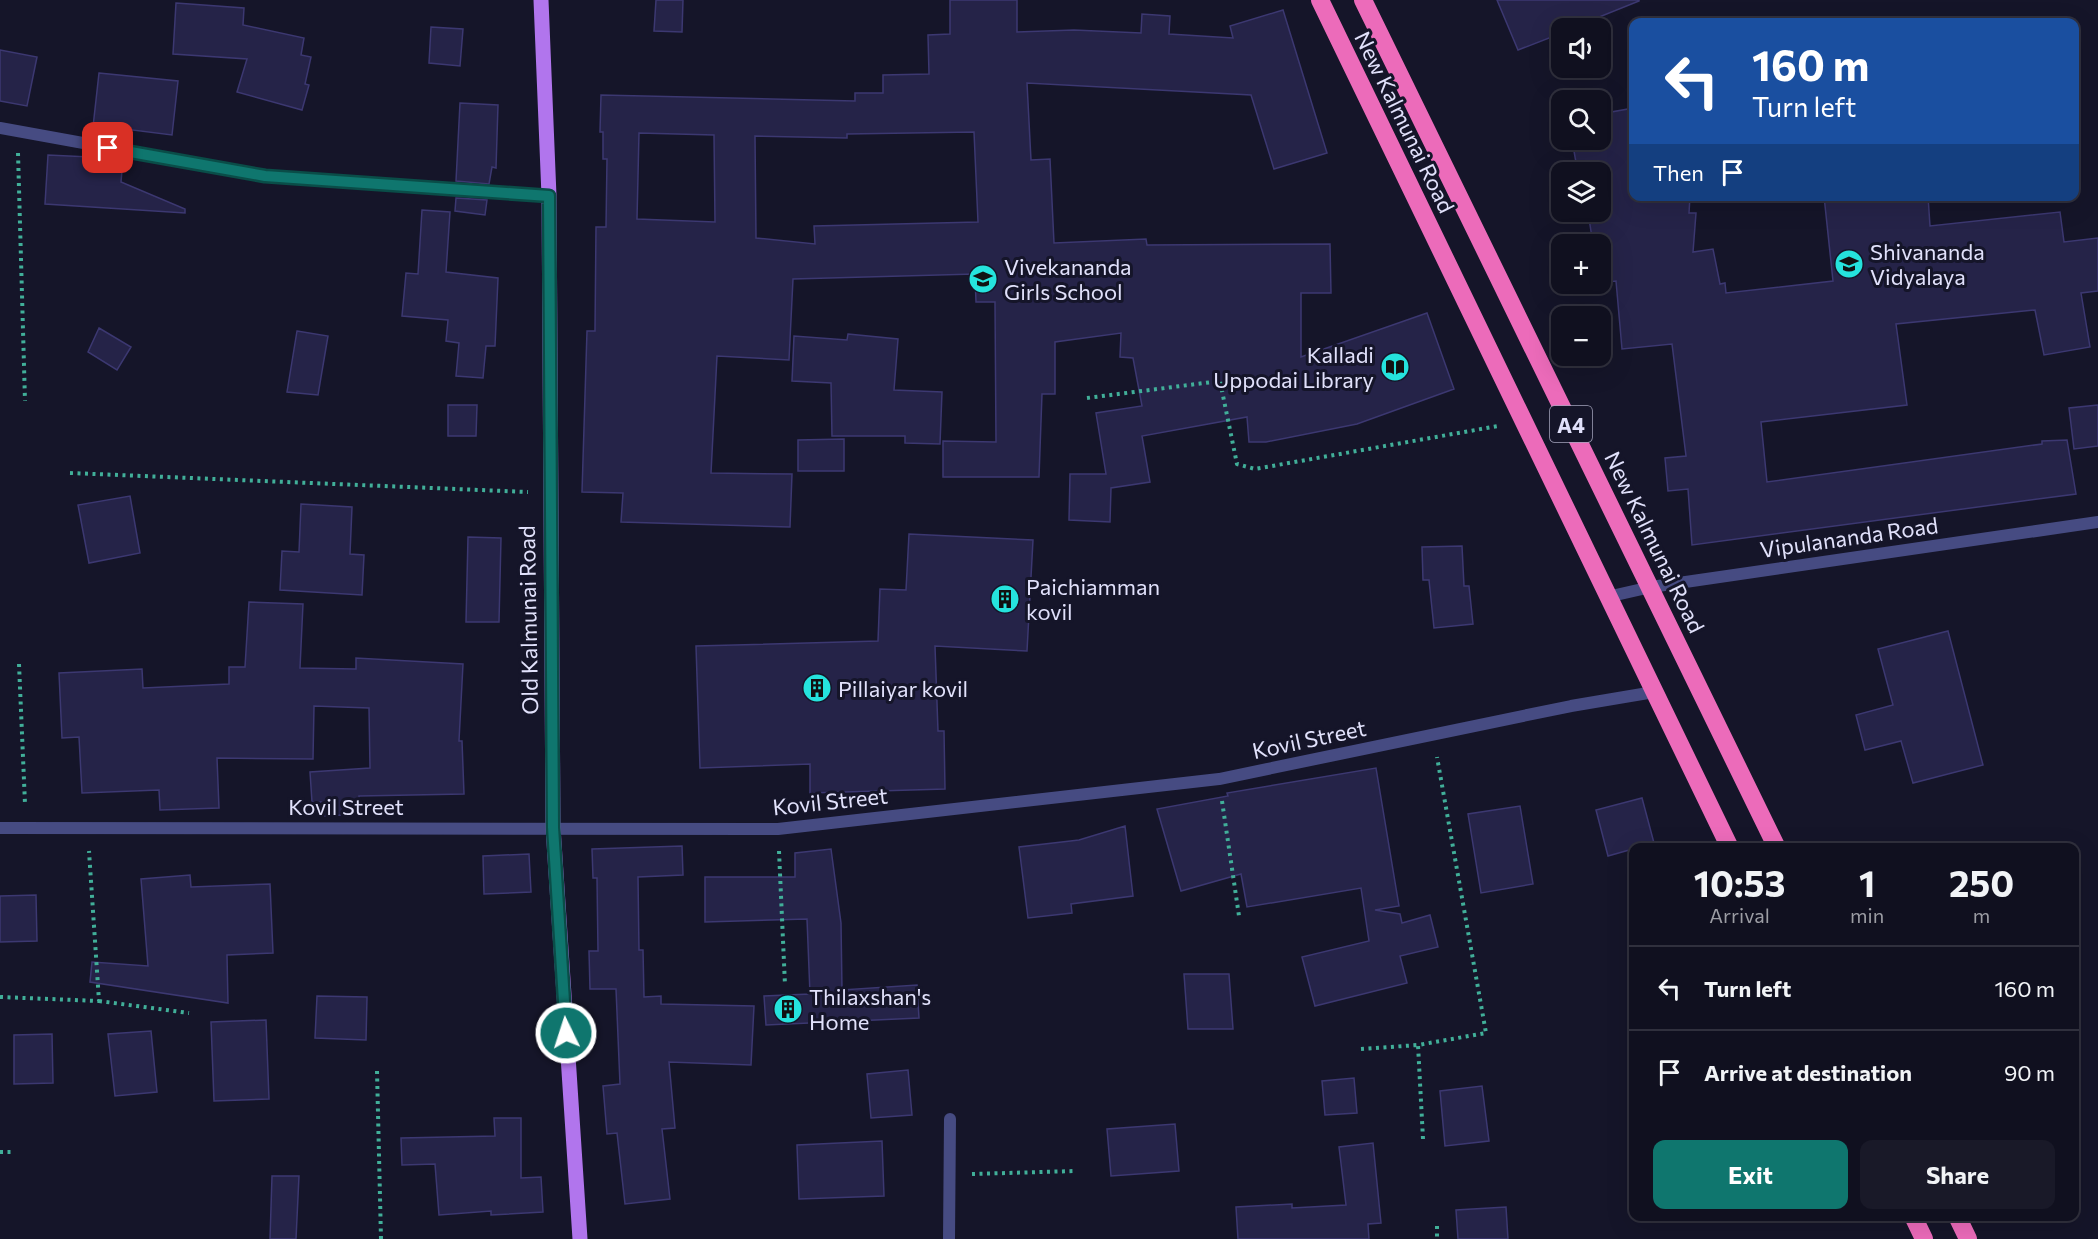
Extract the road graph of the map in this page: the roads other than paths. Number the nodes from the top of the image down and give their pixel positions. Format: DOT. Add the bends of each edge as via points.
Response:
graph roads {
  1 [pos="541,0"];
  2 [pos="1320,0"];
  3 [pos="1363,0"];
  4 [pos="0,128"];
  5 [pos="549,196"];
  6 [pos="2098,522"];
  7 [pos="1651,587"];
  8 [pos="1607,597"];
  9 [pos="1654,692"];
  10 [pos="553,827"];
  11 [pos="0,828"];
  12 [pos="1728,843"];
  13 [pos="1775,843"];
  14 [pos="950,1119"];
  15 [pos="1915,1221"];
  16 [pos="1959,1221"];
  17 [pos="580,1239"];
  18 [pos="949,1239"];
  19 [pos="1924,1239"];
  20 [pos="1968,1239"];
  1 -- 5 [label="main road, Old Kalmunai Road"];
  2 -- 8 [label="highway, New Kalmunai Road / A4"];
  3 -- 7 [label="highway, New Kalmunai Road / A4"];
  4 -- 5 [label="street" via="265,176"];
  5 -- 10 [label="main road, Old Kalmunai Road"];
  6 -- 7 [label="street, Vipulananda Road"];
  7 -- 8 [label="street, Vipulananda Road"];
  7 -- 13 [label="highway, New Kalmunai Road / A4"];
  8 -- 9 [label="highway, New Kalmunai Road / A4"];
  9 -- 10 [label="street, Kovil Street" via="1219,779 778,829"];
  9 -- 12 [label="highway, New Kalmunai Road / A4"];
  10 -- 11 [label="street, Kovil Street"];
  10 -- 17 [label="main road, Old Kalmunai Road"];
  14 -- 18 [label="street"];
  15 -- 19 [label="highway"];
  16 -- 20 [label="highway"];
}
